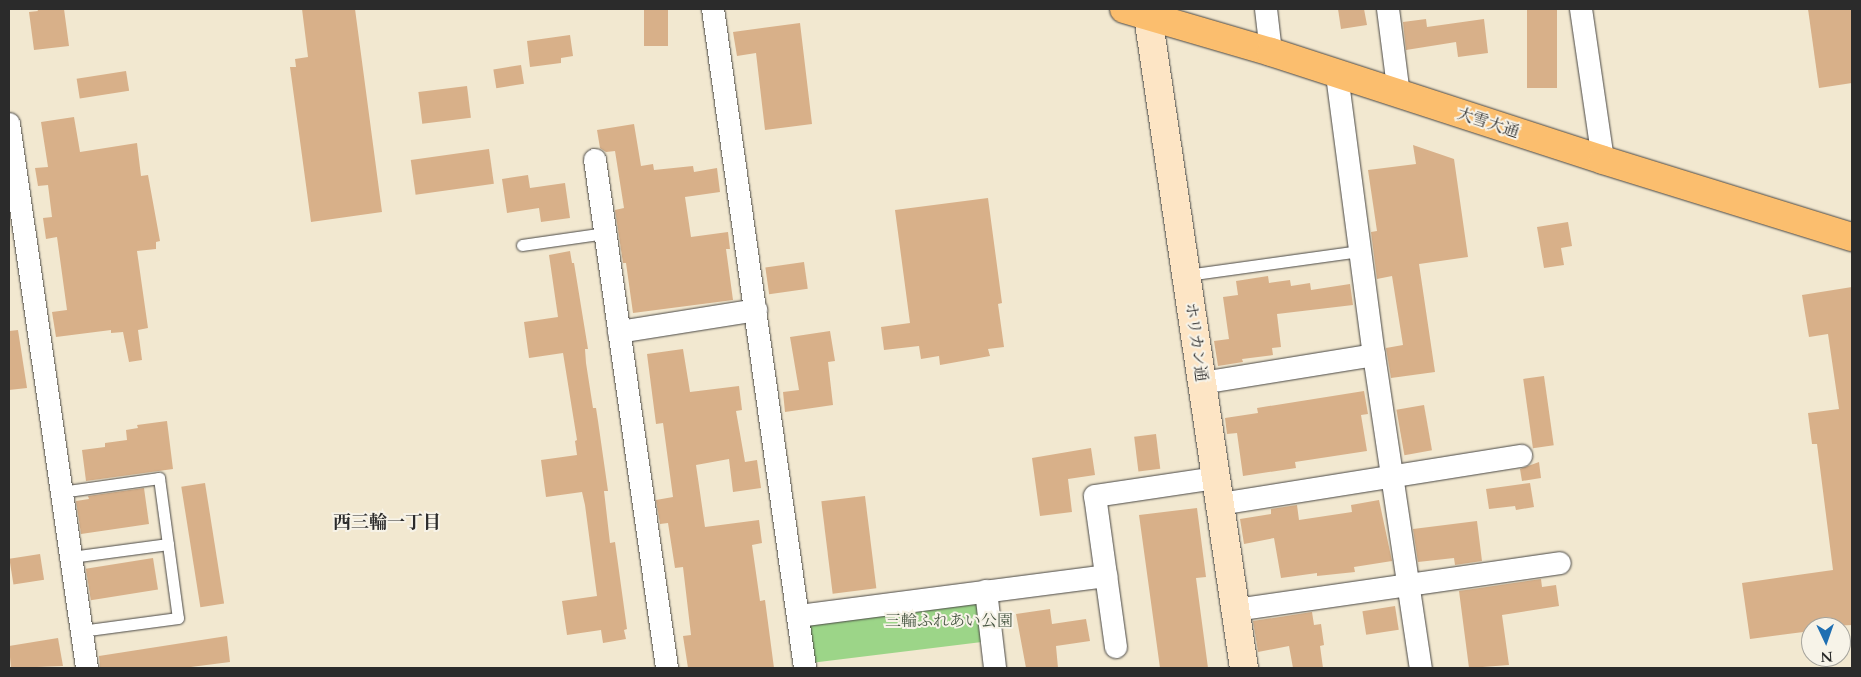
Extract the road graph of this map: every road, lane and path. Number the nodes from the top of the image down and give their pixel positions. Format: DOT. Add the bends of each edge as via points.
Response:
graph roads {
  1 [pos="713,9"];
  2 [pos="1266,9"];
  3 [pos="1388,9"];
  4 [pos="1581,9"];
  5 [pos="1140,11"];
  6 [pos="1272,52"];
  7 [pos="1338,75"];
  8 [pos="1399,94"];
  9 [pos="9,124"];
  10 [pos="595,160"];
  11 [pos="1603,160"];
  12 [pos="605,233"];
  13 [pos="1852,237"];
  14 [pos="522,245"];
  15 [pos="1361,251"];
  16 [pos="1186,275"];
  17 [pos="756,310"];
  18 [pos="619,332"];
  19 [pos="1374,356"];
  20 [pos="1202,383"];
  21 [pos="1522,456"];
  22 [pos="1392,477"];
  23 [pos="1218,491"];
  24 [pos="61,492"];
  25 [pos="168,544"];
  26 [pos="71,557"];
  27 [pos="1560,563"];
  28 [pos="1106,576"];
  29 [pos="1409,584"];
  30 [pos="986,591"];
  31 [pos="1235,610"];
  32 [pos="799,616"];
  33 [pos="81,631"];
  34 [pos="1116,647"];
  35 [pos="87,668"];
  36 [pos="667,668"];
  37 [pos="805,668"];
  38 [pos="995,668"];
  39 [pos="1244,668"];
  40 [pos="1421,668"];
  1 -- 17 [label="street"];
  2 -- 6 [label="street"];
  3 -- 8 [label="street"];
  4 -- 11 [label="street"];
  5 -- 6 [label="highway, 大雪大通"];
  5 -- 16 [label="street, ホリカン通"];
  6 -- 7 [label="highway, 大雪大通"];
  7 -- 8 [label="highway, 大雪大通"];
  7 -- 15 [label="street"];
  8 -- 11 [label="highway, 大雪大通"];
  9 -- 24 [label="street"];
  10 -- 12 [label="street"];
  11 -- 13 [label="highway, 大雪大通"];
  12 -- 14 [label="lane"];
  12 -- 18 [label="street"];
  15 -- 16 [label="lane"];
  15 -- 19 [label="street"];
  16 -- 20 [label="street, ホリカン通"];
  17 -- 18 [label="street"];
  17 -- 32 [label="street"];
  18 -- 36 [label="street"];
  19 -- 20 [label="street"];
  19 -- 22 [label="street"];
  20 -- 23 [label="street, ホリカン通"];
  21 -- 22 [label="street"];
  22 -- 23 [label="street"];
  22 -- 29 [label="street"];
  23 -- 28 [label="street" via="1095,496"];
  23 -- 31 [label="street, ホリカン通"];
  24 -- 25 [label="lane" via="158,478"];
  24 -- 26 [label="street"];
  25 -- 26 [label="lane"];
  25 -- 33 [label="lane" via="178,618"];
  26 -- 33 [label="street"];
  27 -- 29 [label="street"];
  28 -- 30 [label="street"];
  28 -- 34 [label="street"];
  29 -- 31 [label="street"];
  29 -- 40 [label="street"];
  30 -- 32 [label="street"];
  30 -- 38 [label="street"];
  31 -- 39 [label="street, ホリカン通"];
  32 -- 37 [label="street"];
  33 -- 35 [label="street"];
}
